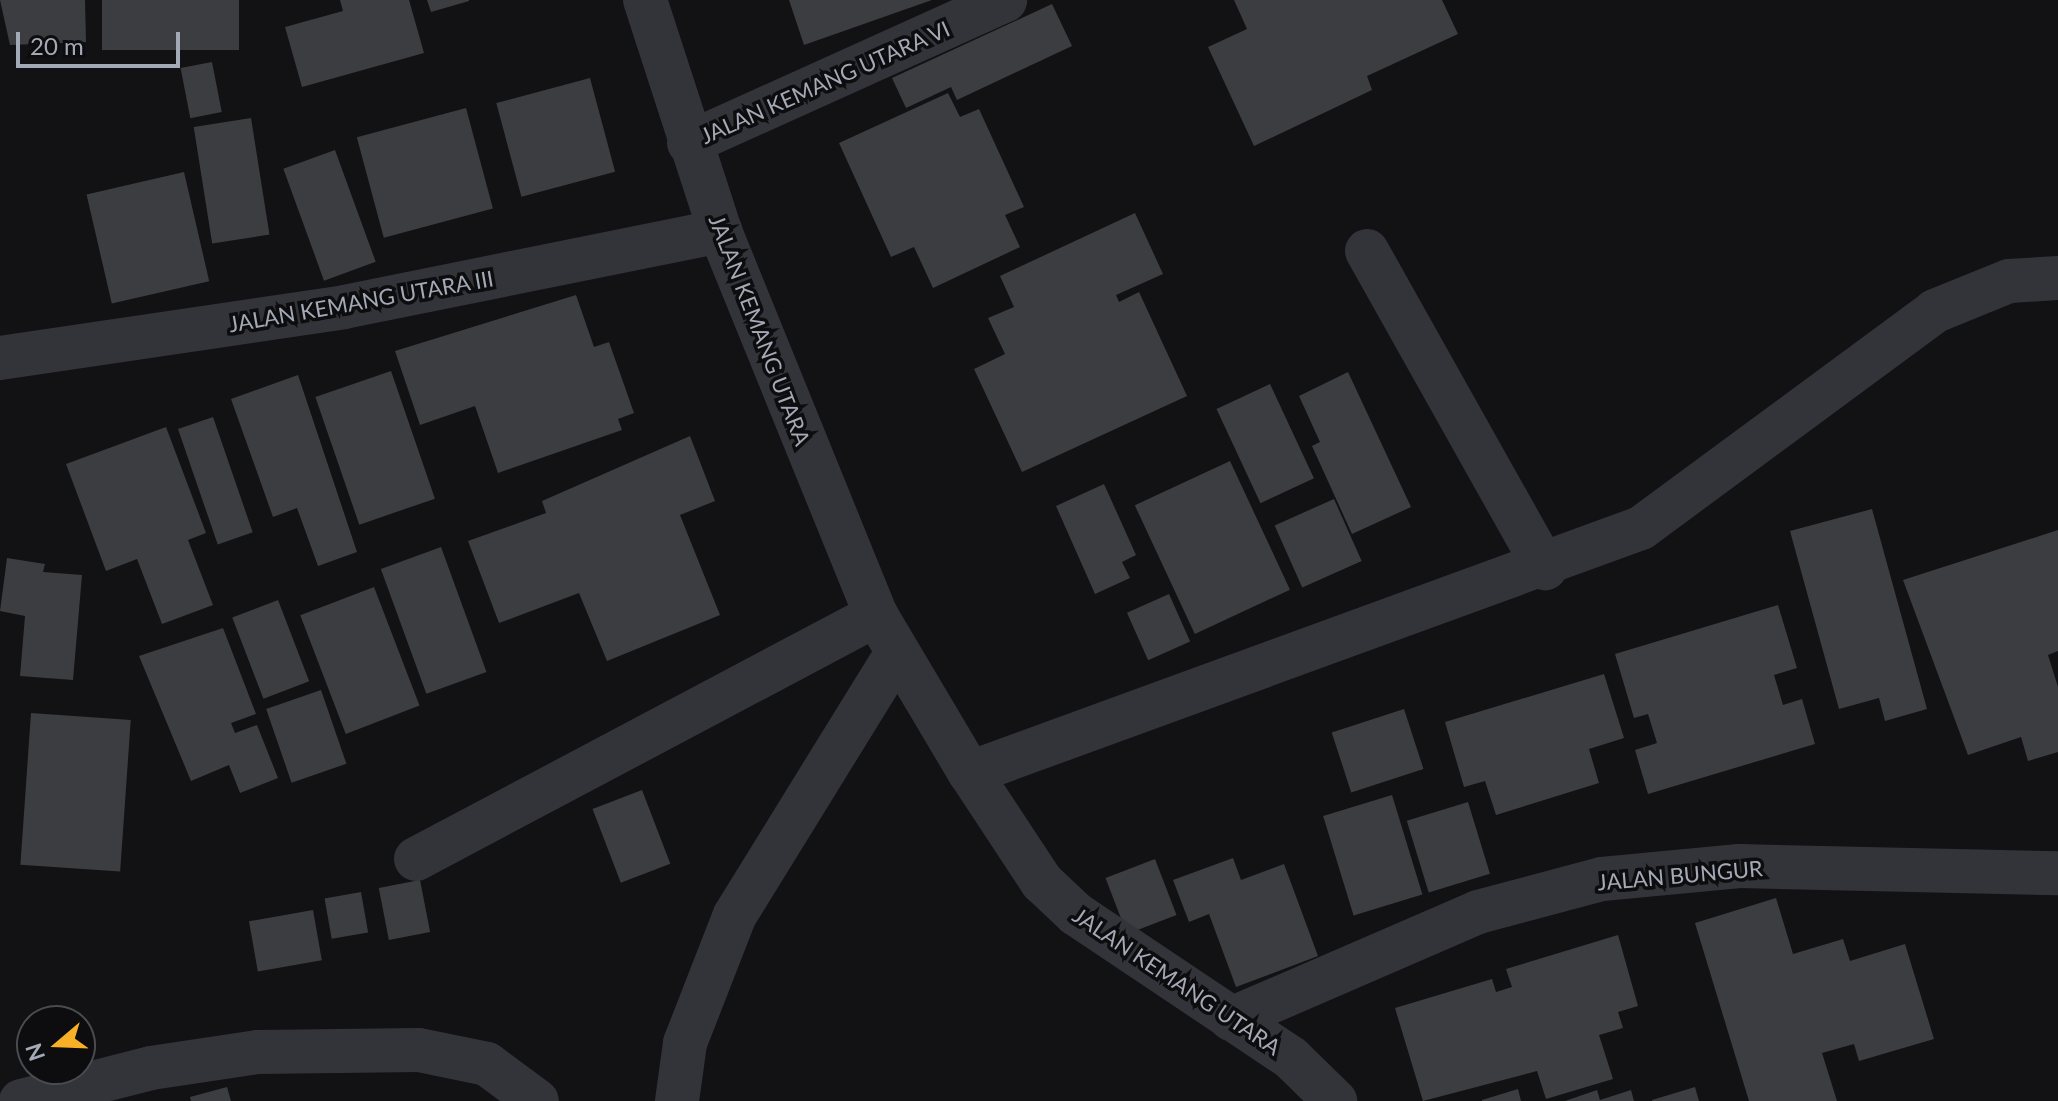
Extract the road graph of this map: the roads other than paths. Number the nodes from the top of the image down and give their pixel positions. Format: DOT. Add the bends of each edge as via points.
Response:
graph roads {
  1 [pos="645,0"];
  2 [pos="1005,0"];
  3 [pos="689,143"];
  4 [pos="720,231"];
  5 [pos="1367,251"];
  6 [pos="2058,278"];
  7 [pos="0,358"];
  8 [pos="1545,568"];
  9 [pos="876,615"];
  10 [pos="897,653"];
  11 [pos="970,773"];
  12 [pos="416,859"];
  13 [pos="2058,873"];
  14 [pos="1231,1019"];
  15 [pos="21,1101"];
  16 [pos="537,1101"];
  17 [pos="677,1101"];
  18 [pos="1335,1101"];
  1 -- 3 [label="street, JALAN KEMANG UTARA"];
  2 -- 3 [label="street, JALAN KEMANG UTARA VI"];
  3 -- 4 [label="street, JALAN KEMANG UTARA"];
  4 -- 7 [label="street, JALAN KEMANG UTARA III" via="344,307"];
  4 -- 9 [label="street, JALAN KEMANG UTARA"];
  5 -- 8 [label="street"];
  6 -- 8 [label="street" via="2009,281 1935,311 1641,528"];
  8 -- 11 [label="street"];
  9 -- 10 [label="street, JALAN KEMANG UTARA"];
  9 -- 12 [label="street"];
  10 -- 11 [label="street, JALAN KEMANG UTARA"];
  10 -- 17 [label="street" via="735,915 685,1043"];
  11 -- 14 [label="street, JALAN KEMANG UTARA" via="1042,882 1076,914"];
  13 -- 14 [label="street, JALAN BUNGUR" via="1739,866 1602,879 1478,912"];
  14 -- 18 [label="street, JALAN KEMANG UTARA" via="1291,1058"];
  15 -- 16 [label="street" via="151,1068 258,1052 419,1050 487,1064"];
}
